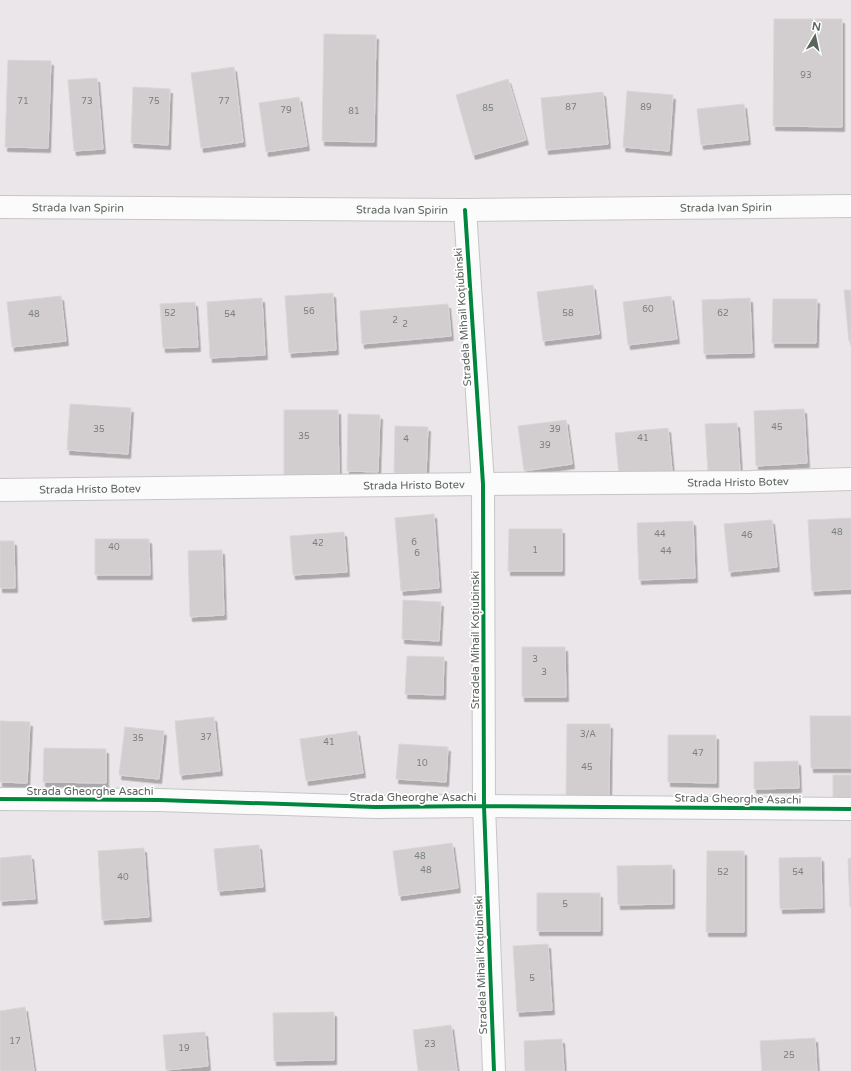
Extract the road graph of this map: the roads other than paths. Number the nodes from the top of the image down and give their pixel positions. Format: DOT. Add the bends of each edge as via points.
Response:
graph roads {
  1 [pos="851,206"];
  2 [pos="0,207"];
  3 [pos="465,210"];
  4 [pos="851,479"];
  5 [pos="483,484"];
  6 [pos="0,490"];
  7 [pos="0,799"];
  8 [pos="484,806"];
  9 [pos="851,809"];
  10 [pos="494,1071"];
  1 -- 3 [label="street, Strada Ivan Spirin"];
  2 -- 3 [label="street, Strada Ivan Spirin"];
  3 -- 5 [label="street, Stradela Mihail Koțiubinski"];
  4 -- 5 [label="street, Strada Hristo Botev"];
  5 -- 6 [label="street, Strada Hristo Botev"];
  5 -- 8 [label="street, Stradela Mihail Koțiubinski"];
  7 -- 8 [label="street, Strada Gheorghe Asachi" via="159,800 375,807"];
  8 -- 9 [label="street, Strada Gheorghe Asachi"];
  8 -- 10 [label="street, Stradela Mihail Koțiubinski"];
}
